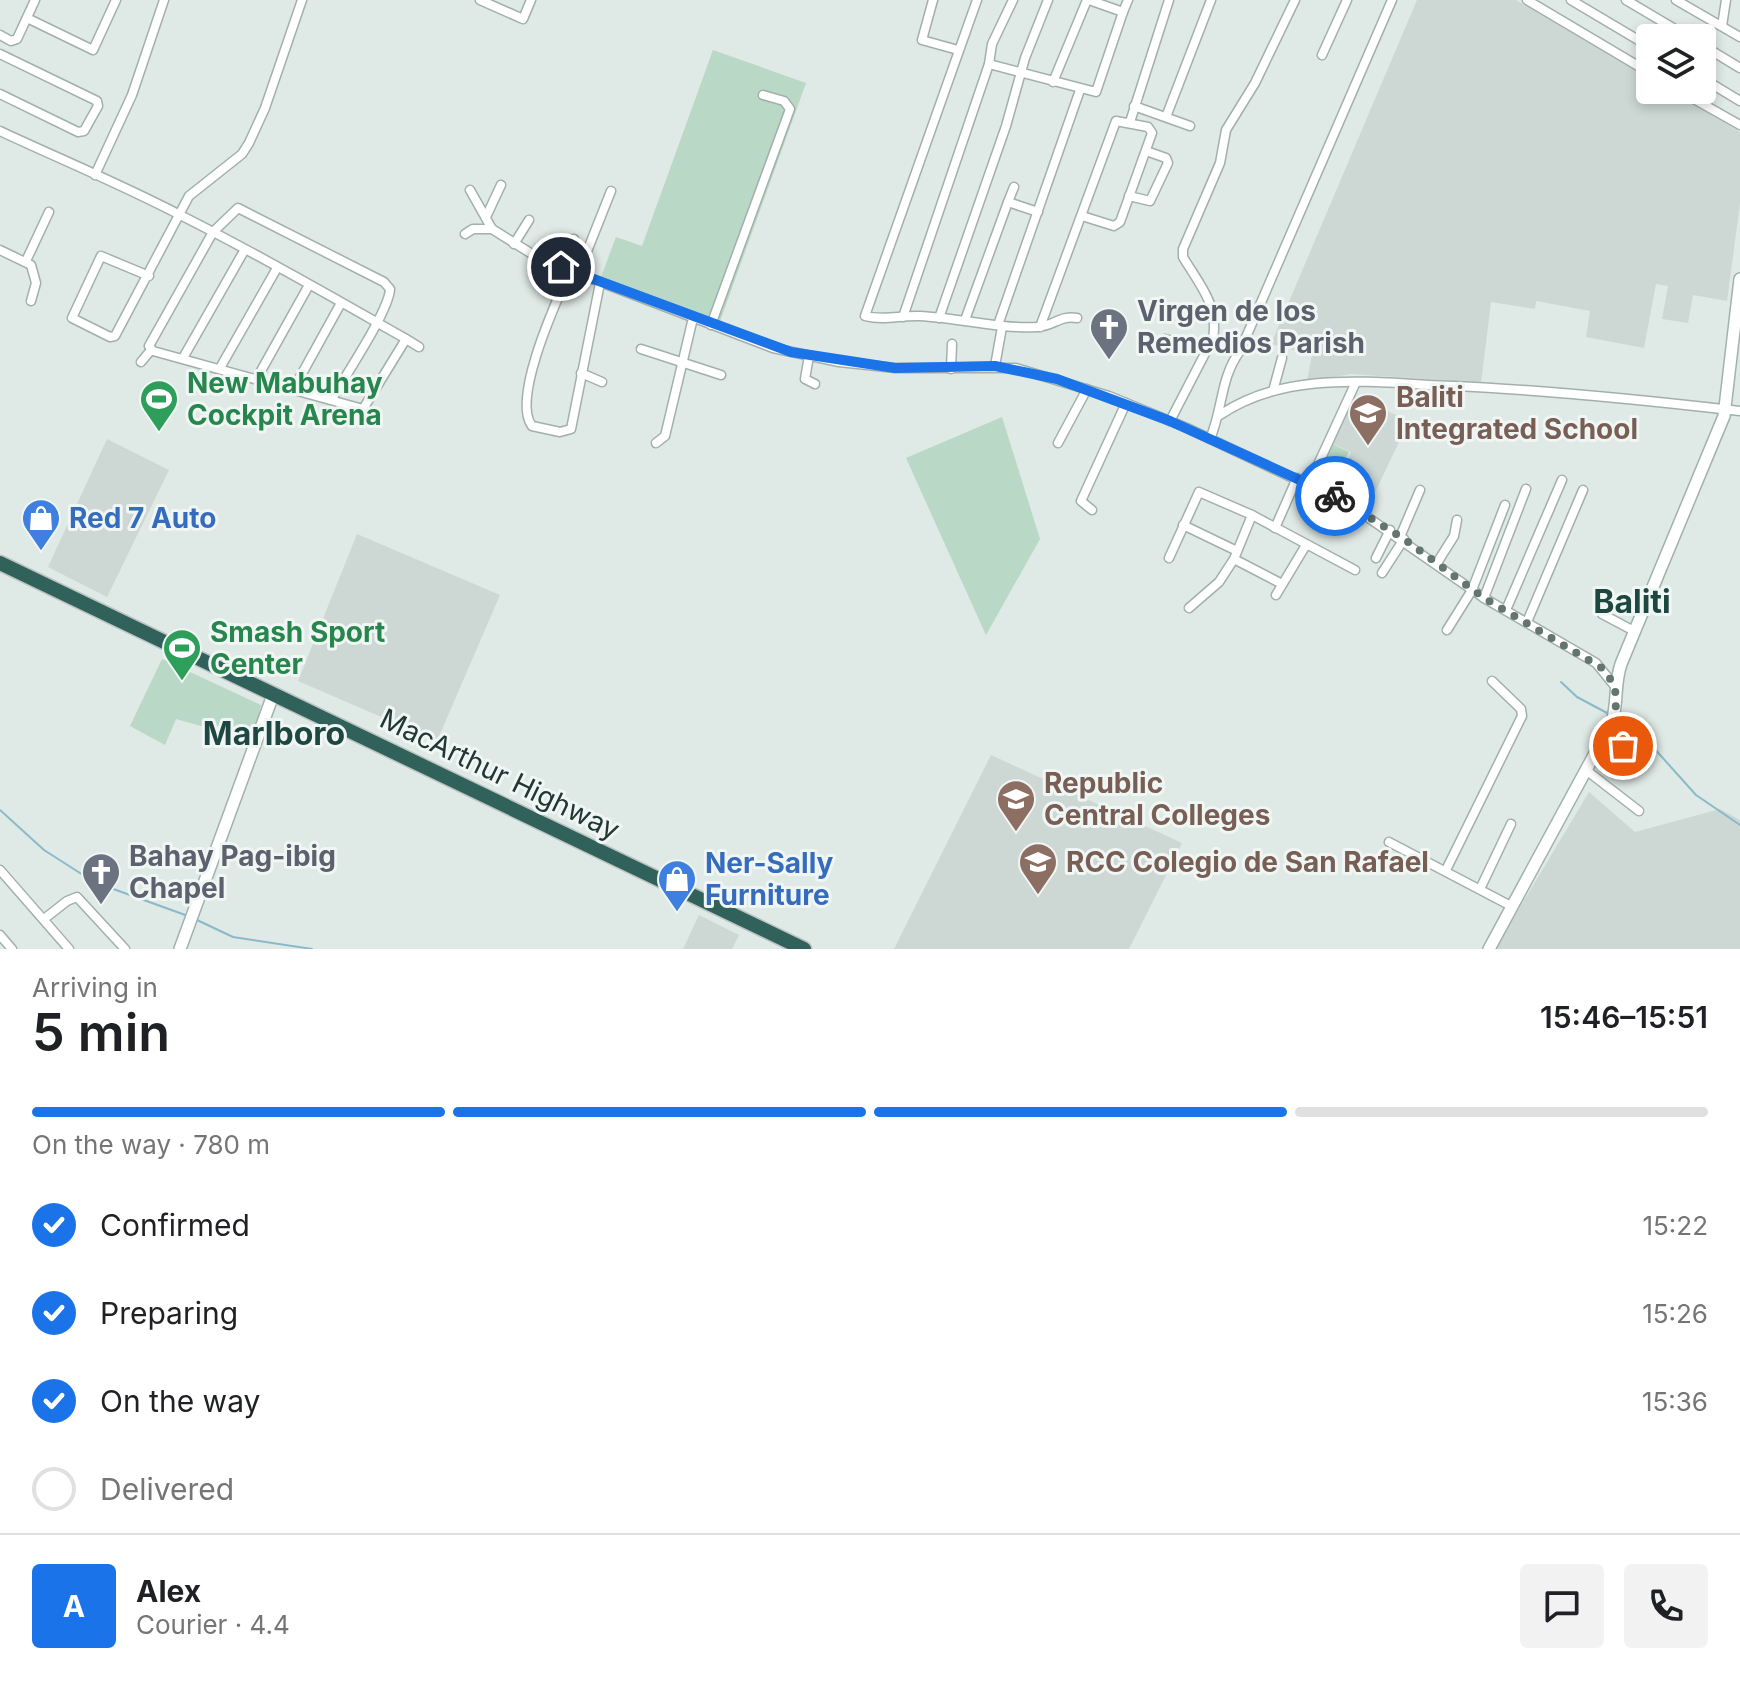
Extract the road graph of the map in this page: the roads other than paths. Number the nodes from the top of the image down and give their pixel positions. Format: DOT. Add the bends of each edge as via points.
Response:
graph roads {
  1 [pos="35,0"];
  2 [pos="164,0"];
  3 [pos="302,0"];
  4 [pos="480,0"];
  5 [pos="531,0"];
  6 [pos="933,0"];
  7 [pos="977,0"];
  8 [pos="1013,0"];
  9 [pos="1048,0"];
  10 [pos="1088,0"];
  11 [pos="1128,0"];
  12 [pos="1169,0"];
  13 [pos="1211,0"];
  14 [pos="1295,0"];
  15 [pos="1347,0"];
  16 [pos="1392,0"];
  17 [pos="1527,0"];
  18 [pos="1571,0"];
  19 [pos="1626,0"];
  20 [pos="1676,0"];
  21 [pos="1726,0"];
  22 [pos="112,1"];
  23 [pos="1123,12"];
  24 [pos="27,18"];
  25 [pos="1666,24"];
  26 [pos="1722,26"];
  27 [pos="0,35"];
  28 [pos="1740,37"];
  29 [pos="1636,39"];
  30 [pos="958,50"];
  31 [pos="1716,53"];
  32 [pos="0,54"];
  33 [pos="1322,55"];
  34 [pos="989,64"];
  35 [pos="1636,65"];
  36 [pos="1740,68"];
  37 [pos="1024,71"];
  38 [pos="1053,82"];
  39 [pos="1716,86"];
  40 [pos="1080,90"];
  41 [pos="0,94"];
  42 [pos="763,95"];
  43 [pos="1740,101"];
  44 [pos="1703,104"];
  45 [pos="1134,106"];
  46 [pos="1166,117"];
  47 [pos="1130,122"];
  48 [pos="1740,125"];
  49 [pos="1190,126"];
  50 [pos="0,131"];
  51 [pos="1146,151"];
  52 [pos="95,175"];
  53 [pos="501,185"];
  54 [pos="1014,187"];
  55 [pos="470,190"];
  56 [pos="611,191"];
  57 [pos="1129,196"];
  58 [pos="1008,202"];
  59 [pos="49,212"];
  60 [pos="1038,212"];
  61 [pos="181,215"];
  62 [pos="1082,216"];
  63 [pos="486,217"];
  64 [pos="529,220"];
  65 [pos="492,229"];
  66 [pos="213,232"];
  67 [pos="465,234"];
  68 [pos="574,239"];
  69 [pos="514,244"];
  70 [pos="0,250"];
  71 [pos="244,251"];
  72 [pos="26,261"];
  73 [pos="277,268"];
  74 [pos="570,270"];
  75 [pos="149,276"];
  76 [pos="1740,279"];
  77 [pos="600,283"];
  78 [pos="309,285"];
  79 [pos="31,301"];
  80 [pos="341,303"];
  81 [pos="903,317"];
  82 [pos="693,318"];
  83 [pos="939,318"];
  84 [pos="1077,318"];
  85 [pos="965,320"];
  86 [pos="376,322"];
  87 [pos="711,325"];
  88 [pos="1000,326"];
  89 [pos="1040,327"];
  90 [pos="406,339"];
  91 [pos="1165,339"];
  92 [pos="952,344"];
  93 [pos="419,347"];
  94 [pos="641,349"];
  95 [pos="1205,349"];
  96 [pos="152,350"];
  97 [pos="809,356"];
  98 [pos="183,358"];
  99 [pos="1282,358"];
  100 [pos="141,362"];
  101 [pos="684,363"];
  102 [pos="995,366"];
  103 [pos="220,368"];
  104 [pos="951,369"];
  105 [pos="581,373"];
  106 [pos="721,375"];
  107 [pos="257,378"];
  108 [pos="602,382"];
  109 [pos="1356,382"];
  110 [pos="815,384"];
  111 [pos="294,388"];
  112 [pos="1087,389"];
  113 [pos="1273,391"];
  114 [pos="332,399"];
  115 [pos="1126,403"];
  116 [pos="363,409"];
  117 [pos="1726,409"];
  118 [pos="1740,411"];
  119 [pos="1220,415"];
  120 [pos="1170,421"];
  121 [pos="359,422"];
  122 [pos="1210,439"];
  123 [pos="656,443"];
  124 [pos="1058,443"];
  125 [pos="1297,478"];
  126 [pos="1562,480"];
  127 [pos="1309,484"];
  128 [pos="1526,489"];
  129 [pos="1420,490"];
  130 [pos="1583,490"];
  131 [pos="1505,505"];
  132 [pos="1092,510"];
  133 [pos="1252,515"];
  134 [pos="1457,520"];
  135 [pos="1183,525"];
  136 [pos="1275,528"];
  137 [pos="1390,530"];
  138 [pos="1402,538"];
  139 [pos="1306,545"];
  140 [pos="1234,554"];
  141 [pos="1169,558"];
  142 [pos="1376,558"];
  143 [pos="0,563"];
  144 [pos="1437,563"];
  145 [pos="1355,570"];
  146 [pos="1382,573"];
  147 [pos="1282,584"];
  148 [pos="1472,590"];
  149 [pos="1276,595"];
  150 [pos="1484,598"];
  151 [pos="1189,608"];
  152 [pos="1506,610"];
  153 [pos="1602,614"];
  154 [pos="1527,622"];
  155 [pos="1447,630"];
  156 [pos="1634,631"];
  157 [pos="1492,681"];
  158 [pos="1614,685"];
  159 [pos="273,695"];
  160 [pos="1609,727"];
  161 [pos="1638,760"];
  162 [pos="1586,770"];
  163 [pos="1639,811"];
  164 [pos="1511,824"];
  165 [pos="1389,842"];
  166 [pos="0,870"];
  167 [pos="1446,870"];
  168 [pos="1481,887"];
  169 [pos="1511,906"];
  170 [pos="44,919"];
  171 [pos="0,935"];
  172 [pos="12,949"];
  173 [pos="69,949"];
  174 [pos="125,949"];
  175 [pos="180,949"];
  176 [pos="804,949"];
  177 [pos="1489,949"];
  1 -- 24 [label="street"];
  2 -- 52 [label="street" via="132,95"];
  3 -- 61 [label="street" via="249,143 189,196"];
  4 -- 5 [label="street" via="521,19"];
  6 -- 30 [label="street" via="922,40"];
  7 -- 30 [label="street"];
  8 -- 34 [label="street" via="992,44"];
  9 -- 37 [label="street"];
  10 -- 23 [label="street"];
  10 -- 38 [label="street"];
  11 -- 23 [label="street"];
  12 -- 45 [label="street"];
  13 -- 46 [label="street"];
  14 -- 95 [label="street" via="1226,130 1220,163 1183,249 1213,305 1213,338"];
  15 -- 33 [label="street"];
  16 -- 119 [label="street" via="1226,374"];
  17 -- 35 [label="street"];
  18 -- 29 [label="street"];
  19 -- 25 [label="street"];
  20 -- 26 [label="street"];
  21 -- 26 [label="street"];
  22 -- 24 [label="street" via="93,50"];
  23 -- 40 [label="street" via="1096,92"];
  24 -- 27 [label="street" via="14,41"];
  26 -- 28 [label="street"];
  30 -- 81 [label="street" via="865,316"];
  31 -- 36 [label="street"];
  32 -- 41 [label="street" via="98,106 84,131 78,132"];
  34 -- 37 [label="street"];
  34 -- 81 [label="street"];
  37 -- 38 [label="street"];
  37 -- 83 [label="street"];
  38 -- 40 [label="street"];
  39 -- 43 [label="street"];
  40 -- 60 [label="street"];
  42 -- 87 [label="street" via="784,101 790,109"];
  44 -- 48 [label="street"];
  45 -- 46 [label="street"];
  45 -- 47 [label="street"];
  46 -- 49 [label="street"];
  47 -- 51 [label="street" via="1151,129"];
  47 -- 62 [label="street" via="1116,121"];
  50 -- 52 [label="street"];
  51 -- 57 [label="street"];
  51 -- 57 [label="street" via="1168,163 1150,201"];
  52 -- 61 [label="street"];
  53 -- 63 [label="street"];
  54 -- 58 [label="street"];
  55 -- 63 [label="street"];
  56 -- 74 [label="street"];
  57 -- 62 [label="street" via="1118,224"];
  58 -- 60 [label="street"];
  58 -- 85 [label="street"];
  59 -- 72 [label="street"];
  60 -- 88 [label="street"];
  61 -- 66 [label="street"];
  61 -- 75 [label="street"];
  62 -- 89 [label="street"];
  63 -- 65 [label="street"];
  64 -- 69 [label="street"];
  65 -- 67 [label="street"];
  65 -- 69 [label="street"];
  66 -- 71 [label="street"];
  66 -- 86 [label="street" via="241,207 384,282 390,294"];
  66 -- 96 [label="street"];
  68 -- 74 [label="street"];
  69 -- 74 [label="street"];
  70 -- 72 [label="street"];
  71 -- 73 [label="street"];
  71 -- 98 [label="street"];
  72 -- 79 [label="street" via="35,276"];
  73 -- 78 [label="street"];
  73 -- 103 [label="street"];
  74 -- 77 [label="street"];
  74 -- 105 [label="street" via="529,383 529,424 550,431 571,429"];
  75 -- 75 [label="street" via="113,337 72,318 103,255"];
  76 -- 117 [label="main road"];
  77 -- 82 [label="street"];
  77 -- 105 [label="street"];
  78 -- 80 [label="street"];
  78 -- 107 [label="street"];
  80 -- 86 [label="street"];
  80 -- 111 [label="street"];
  81 -- 83 [label="street"];
  82 -- 87 [label="street"];
  82 -- 101 [label="street"];
  83 -- 85 [label="street"];
  84 -- 89 [label="street" via="1063,316"];
  85 -- 88 [label="street"];
  86 -- 90 [label="street"];
  86 -- 114 [label="street"];
  87 -- 97 [label="street"];
  88 -- 89 [label="street"];
  88 -- 102 [label="street"];
  90 -- 93 [label="street"];
  90 -- 116 [label="street"];
  91 -- 95 [label="street"];
  92 -- 104 [label="street"];
  94 -- 101 [label="street"];
  95 -- 120 [label="street"];
  96 -- 98 [label="street"];
  96 -- 100 [label="street"];
  97 -- 104 [label="street" via="895,368"];
  97 -- 110 [label="street" via="805,379"];
  98 -- 103 [label="street"];
  99 -- 113 [label="street"];
  101 -- 106 [label="street"];
  101 -- 123 [label="street" via="665,436"];
  102 -- 104 [label="street"];
  102 -- 112 [label="street"];
  103 -- 107 [label="street"];
  105 -- 108 [label="street"];
  107 -- 111 [label="street"];
  109 -- 113 [label="street"];
  109 -- 117 [label="street" via="1531,389"];
  109 -- 127 [label="street"];
  111 -- 114 [label="street"];
  112 -- 115 [label="street"];
  112 -- 124 [label="street"];
  113 -- 119 [label="street"];
  114 -- 116 [label="street"];
  115 -- 120 [label="street"];
  115 -- 132 [label="street" via="1081,501"];
  116 -- 121 [label="street"];
  117 -- 118 [label="street"];
  117 -- 156 [label="main road"];
  119 -- 122 [label="street"];
  120 -- 122 [label="street"];
  122 -- 125 [label="street"];
  125 -- 127 [label="street"];
  125 -- 136 [label="street"];
  126 -- 152 [label="street"];
  127 -- 137 [label="street"];
  128 -- 150 [label="street"];
  129 -- 138 [label="street"];
  130 -- 154 [label="street"];
  131 -- 148 [label="street"];
  133 -- 135 [label="street" via="1197,492"];
  133 -- 136 [label="street"];
  133 -- 140 [label="street"];
  134 -- 144 [label="street" via="1454,536"];
  135 -- 140 [label="street"];
  135 -- 141 [label="street"];
  136 -- 139 [label="street"];
  137 -- 138 [label="street"];
  137 -- 142 [label="street"];
  138 -- 144 [label="street"];
  138 -- 146 [label="street"];
  139 -- 145 [label="street"];
  139 -- 147 [label="street"];
  140 -- 147 [label="street"];
  140 -- 151 [label="street" via="1219,582"];
  143 -- 159 [label="highway, MacArthur Highway"];
  144 -- 148 [label="street"];
  147 -- 149 [label="street"];
  148 -- 150 [label="street"];
  148 -- 155 [label="street"];
  150 -- 152 [label="street"];
  152 -- 154 [label="street"];
  153 -- 156 [label="street"];
  154 -- 158 [label="street" via="1596,663"];
  156 -- 158 [label="main road"];
  157 -- 167 [label="street" via="1522,716"];
  158 -- 160 [label="main road" via="1617,706"];
  159 -- 175 [label="main road"];
  159 -- 176 [label="highway, MacArthur Highway"];
  160 -- 161 [label="street"];
  160 -- 162 [label="main road"];
  162 -- 163 [label="street"];
  162 -- 169 [label="main road"];
  164 -- 168 [label="street"];
  165 -- 167 [label="street"];
  166 -- 170 [label="street"];
  167 -- 168 [label="street"];
  168 -- 169 [label="street"];
  169 -- 177 [label="main road"];
  170 -- 173 [label="street"];
  170 -- 174 [label="street" via="77,897"];
  171 -- 172 [label="street"];
}
